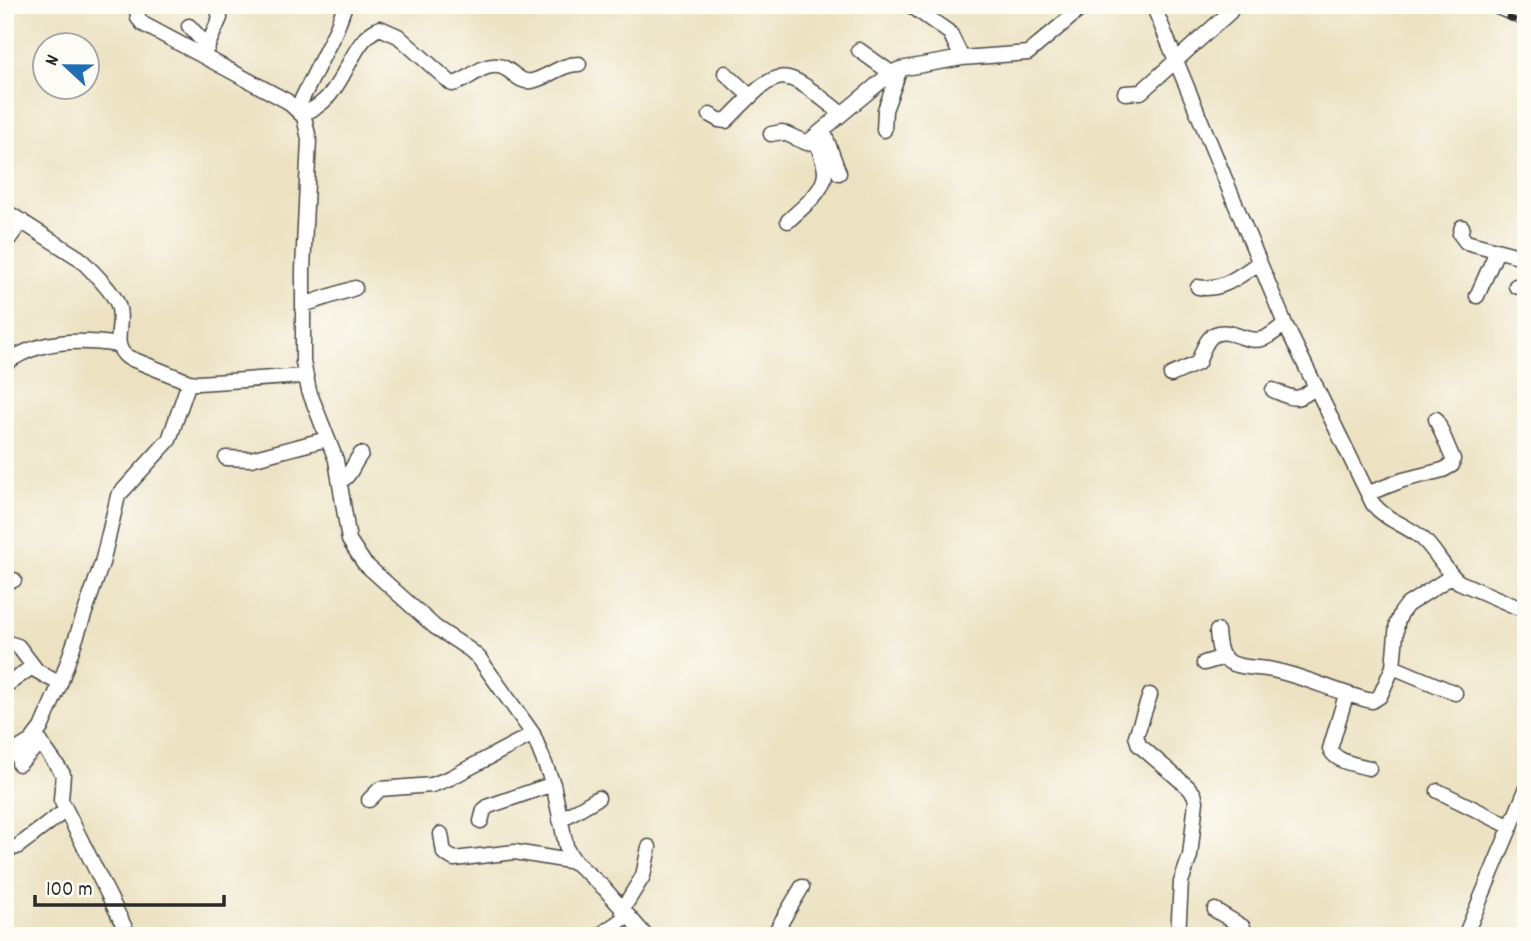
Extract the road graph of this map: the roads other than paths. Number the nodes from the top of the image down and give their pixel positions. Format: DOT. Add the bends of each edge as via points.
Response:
graph roads {
  1 [pos="137,5"];
  2 [pos="216,5"];
  3 [pos="345,5"];
  4 [pos="910,5"];
  5 [pos="1085,5"];
  6 [pos="1153,5"];
  7 [pos="1233,5"];
  8 [pos="189,26"];
  9 [pos="859,50"];
  10 [pos="206,51"];
  11 [pos="962,58"];
  12 [pos="1177,62"];
  13 [pos="579,64"];
  14 [pos="895,71"];
  15 [pos="725,73"];
  16 [pos="1125,93"];
  17 [pos="750,96"];
  18 [pos="299,111"];
  19 [pos="842,114"];
  20 [pos="710,115"];
  21 [pos="884,130"];
  22 [pos="771,134"];
  23 [pos="819,134"];
  24 [pos="839,173"];
  25 [pos="5,211"];
  26 [pos="22,221"];
  27 [pos="789,221"];
  28 [pos="1462,227"];
  29 [pos="5,244"];
  30 [pos="1497,251"];
  31 [pos="1526,258"];
  32 [pos="1259,262"];
  33 [pos="1198,287"];
  34 [pos="355,288"];
  35 [pos="1477,296"];
  36 [pos="303,305"];
  37 [pos="1285,324"];
  38 [pos="118,345"];
  39 [pos="5,364"];
  40 [pos="1171,375"];
  41 [pos="305,376"];
  42 [pos="189,382"];
  43 [pos="1316,386"];
  44 [pos="1273,390"];
  45 [pos="1436,419"];
  46 [pos="327,439"];
  47 [pos="361,454"];
  48 [pos="226,458"];
  49 [pos="340,481"];
  50 [pos="1368,494"];
  51 [pos="1452,576"];
  52 [pos="1526,611"];
  53 [pos="1217,631"];
  54 [pos="5,642"];
  55 [pos="1224,657"];
  56 [pos="1204,663"];
  57 [pos="32,667"];
  58 [pos="1393,667"];
  59 [pos="7,682"];
  60 [pos="60,684"];
  61 [pos="1455,693"];
  62 [pos="1150,695"];
  63 [pos="1346,695"];
  64 [pos="533,734"];
  65 [pos="39,739"];
  66 [pos="5,757"];
  67 [pos="19,764"];
  68 [pos="1369,768"];
  69 [pos="553,784"];
  70 [pos="1526,790"];
  71 [pos="1438,791"];
  72 [pos="598,799"];
  73 [pos="369,800"];
  74 [pos="66,810"];
  75 [pos="560,820"];
  76 [pos="481,821"];
  77 [pos="1511,827"];
  78 [pos="441,834"];
  79 [pos="649,847"];
  80 [pos="5,849"];
  81 [pos="575,862"];
  82 [pos="802,887"];
  83 [pos="1215,910"];
  84 [pos="625,913"];
  85 [pos="129,936"];
  86 [pos="598,936"];
  87 [pos="646,936"];
  88 [pos="773,936"];
  89 [pos="1178,936"];
  90 [pos="1245,936"];
  91 [pos="1465,936"];
  1 -- 10 [label="street" via="142,24"];
  2 -- 10 [label="street" via="220,18"];
  3 -- 18 [label="street"];
  4 -- 11 [label="street" via="950,33"];
  5 -- 11 [label="street" via="1028,53"];
  6 -- 12 [label="street"];
  7 -- 12 [label="street"];
  8 -- 10 [label="street"];
  9 -- 14 [label="street"];
  10 -- 18 [label="street"];
  11 -- 14 [label="street"];
  12 -- 16 [label="street" via="1141,92"];
  12 -- 32 [label="street"];
  13 -- 18 [label="street" via="531,81 499,66 486,66 452,84 398,36 380,28 363,42 322,104 312,111"];
  14 -- 19 [label="street"];
  14 -- 21 [label="street"];
  15 -- 17 [label="street"];
  17 -- 19 [label="street" via="769,80 784,76 799,81"];
  17 -- 20 [label="street" via="726,121"];
  18 -- 36 [label="street" via="309,139"];
  19 -- 23 [label="street"];
  22 -- 23 [label="street" via="782,132 804,143"];
  23 -- 24 [label="street"];
  23 -- 27 [label="street" via="825,176"];
  25 -- 26 [label="street"];
  26 -- 29 [label="street"];
  26 -- 38 [label="street" via="79,258 115,300 120,314"];
  28 -- 30 [label="street" via="1460,234 1466,242"];
  30 -- 31 [label="street"];
  30 -- 35 [label="street"];
  32 -- 33 [label="street" via="1220,287"];
  32 -- 37 [label="street"];
  34 -- 36 [label="street"];
  36 -- 41 [label="street"];
  37 -- 40 [label="street" via="1265,339 1218,333 1209,338 1198,363"];
  37 -- 43 [label="street"];
  38 -- 39 [label="street" via="64,342 19,353"];
  38 -- 42 [label="street" via="127,357"];
  41 -- 42 [label="street"];
  41 -- 46 [label="street"];
  42 -- 60 [label="street" via="169,440 118,496 102,563"];
  43 -- 44 [label="street" via="1294,399"];
  43 -- 50 [label="street"];
  45 -- 50 [label="street" via="1452,465"];
  46 -- 48 [label="street" via="251,459"];
  46 -- 49 [label="street"];
  47 -- 49 [label="street"];
  49 -- 64 [label="street" via="345,525 356,553 435,627 479,657"];
  50 -- 51 [label="street" via="1380,512 1420,536"];
  51 -- 52 [label="street"];
  51 -- 58 [label="street" via="1401,612"];
  53 -- 55 [label="street"];
  54 -- 57 [label="street" via="18,646"];
  55 -- 56 [label="street"];
  55 -- 63 [label="street"];
  57 -- 59 [label="street"];
  57 -- 60 [label="street"];
  58 -- 61 [label="street"];
  58 -- 63 [label="street" via="1376,700"];
  60 -- 65 [label="street"];
  62 -- 89 [label="street" via="1136,736 1139,745 1188,787 1196,801 1190,856 1180,891"];
  63 -- 68 [label="street" via="1330,749 1338,758"];
  64 -- 69 [label="street"];
  64 -- 73 [label="street" via="450,778 432,785 380,789"];
  65 -- 66 [label="street"];
  65 -- 67 [label="street"];
  65 -- 74 [label="street" via="63,774 60,795"];
  69 -- 75 [label="street"];
  69 -- 76 [label="street" via="489,806"];
  70 -- 77 [label="street"];
  71 -- 77 [label="street"];
  72 -- 75 [label="street"];
  74 -- 80 [label="street" via="17,847"];
  74 -- 85 [label="street"];
  75 -- 81 [label="street"];
  77 -- 91 [label="street"];
  78 -- 81 [label="street" via="444,853 454,859 515,852"];
  79 -- 84 [label="street" via="643,876"];
  81 -- 84 [label="street"];
  82 -- 88 [label="street"];
  83 -- 90 [label="street" via="1243,927"];
  84 -- 86 [label="street"];
  84 -- 87 [label="street"];
}
